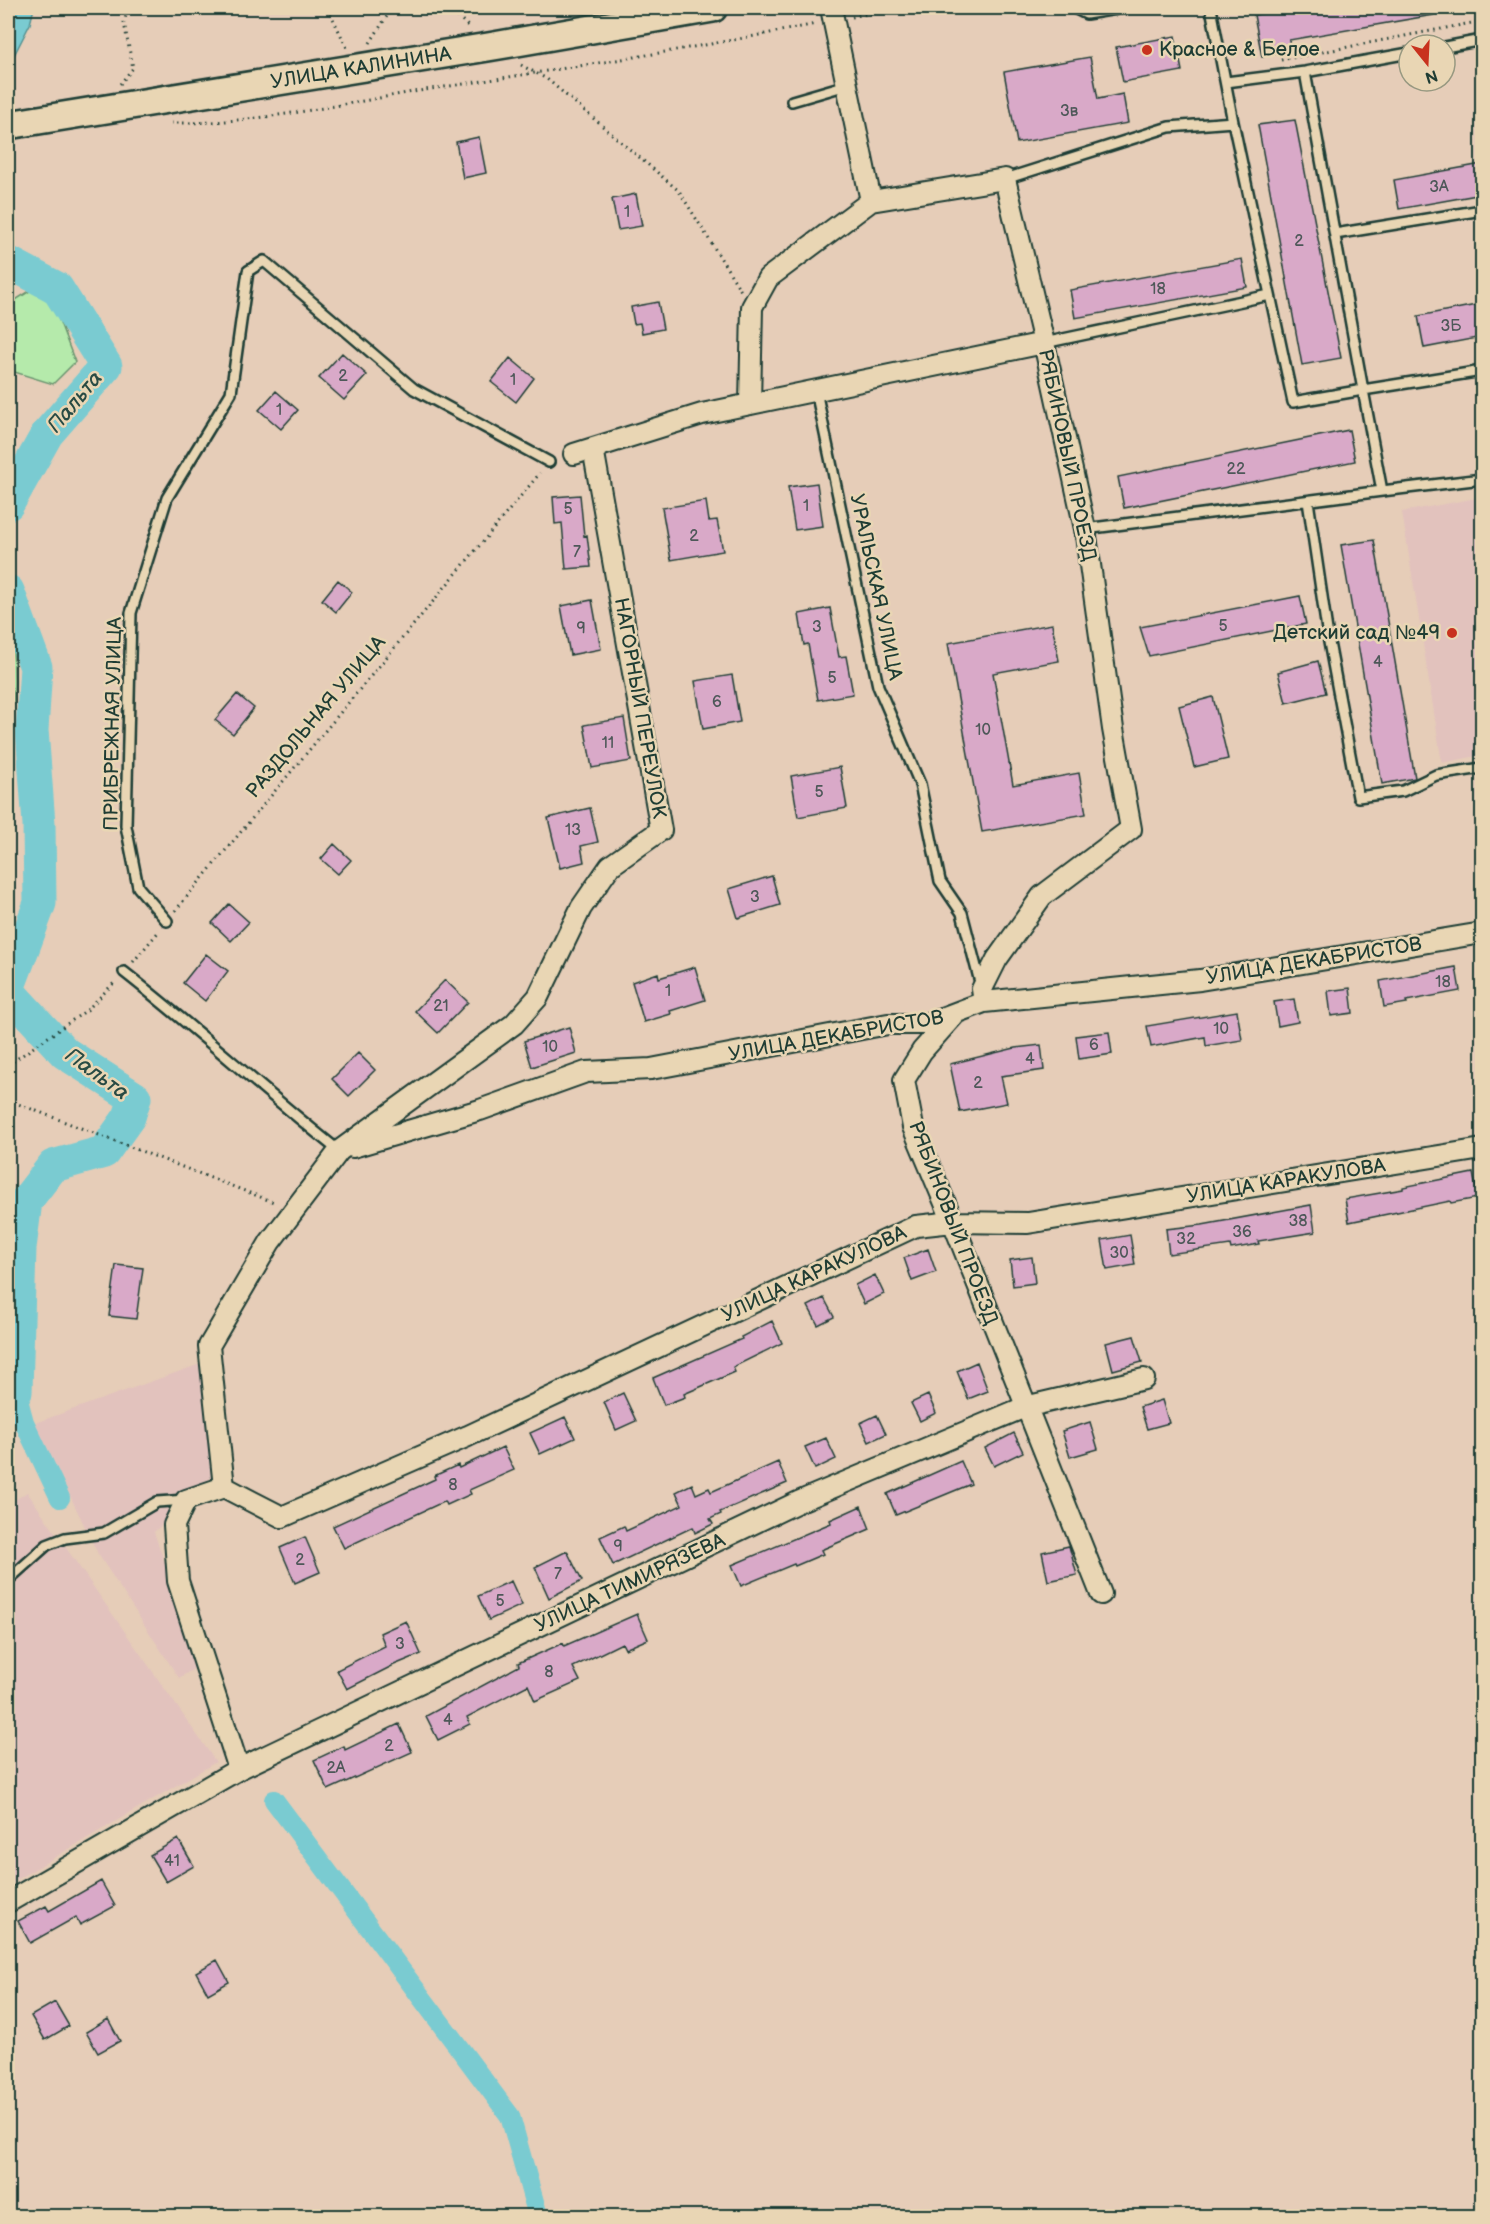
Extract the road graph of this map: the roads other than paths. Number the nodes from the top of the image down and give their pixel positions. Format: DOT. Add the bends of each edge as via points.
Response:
graph roads {
  1 [pos="713,8"];
  2 [pos="1074,8"];
  3 [pos="1123,8"];
  4 [pos="1211,8"];
  5 [pos="832,14"];
  6 [pos="1482,40"];
  7 [pos="1457,45"];
  8 [pos="1397,55"];
  9 [pos="1305,72"];
  10 [pos="1226,82"];
  11 [pos="847,85"];
  12 [pos="792,101"];
  13 [pos="1233,122"];
  14 [pos="8,125"];
  15 [pos="1005,179"];
  16 [pos="871,201"];
  17 [pos="1482,210"];
  18 [pos="1335,234"];
  19 [pos="1270,296"];
  20 [pos="1044,343"];
  21 [pos="1482,371"];
  22 [pos="1363,390"];
  23 [pos="816,391"];
  24 [pos="750,404"];
  25 [pos="593,448"];
  26 [pos="574,454"];
  27 [pos="549,462"];
  28 [pos="1482,479"];
  29 [pos="1382,491"];
  30 [pos="1308,501"];
  31 [pos="1085,529"];
  32 [pos="1482,768"];
  33 [pos="167,921"];
  34 [pos="1482,933"];
  35 [pos="124,972"];
  36 [pos="983,996"];
  37 [pos="954,1015"];
  38 [pos="1482,1149"];
  39 [pos="339,1151"];
  40 [pos="953,1222"];
  41 [pos="1144,1379"];
  42 [pos="1025,1407"];
  43 [pos="224,1487"];
  44 [pos="186,1500"];
  45 [pos="8,1580"];
  46 [pos="1101,1594"];
  47 [pos="239,1769"];
  48 [pos="8,1902"];
  1 -- 14 [label="main road, УЛИЦА КАЛИНИНА" via="357,68 119,96"];
  2 -- 3 [label="lane" via="1086,14"];
  4 -- 10 [label="lane"];
  5 -- 11 [label="street"];
  6 -- 7 [label="lane"];
  8 -- 9 [label="lane"];
  9 -- 10 [label="lane"];
  9 -- 18 [label="lane"];
  10 -- 13 [label="lane"];
  11 -- 12 [label="lane"];
  11 -- 16 [label="street"];
  13 -- 15 [label="lane" via="1169,127"];
  13 -- 19 [label="lane"];
  15 -- 16 [label="street"];
  15 -- 20 [label="street, РЯБИНОВЫЙ ПРОЕЗД"];
  16 -- 24 [label="street" via="768,278 752,307"];
  17 -- 18 [label="lane"];
  18 -- 22 [label="lane"];
  19 -- 20 [label="lane"];
  19 -- 22 [label="lane" via="1293,402"];
  20 -- 23 [label="street"];
  20 -- 31 [label="street, РЯБИНОВЫЙ ПРОЕЗД"];
  21 -- 22 [label="lane"];
  22 -- 29 [label="lane"];
  23 -- 24 [label="street"];
  23 -- 36 [label="lane, УРАЛЬСКАЯ УЛИЦА" via="878,686 920,784 940,881 962,913"];
  24 -- 25 [label="street" via="702,414"];
  25 -- 26 [label="street"];
  25 -- 39 [label="street, НАГОРНЫЙ ПЕРЕУЛОК" via="661,830 610,866 581,908 538,997 514,1024"];
  27 -- 33 [label="lane, ПРИБРЕЖНАЯ УЛИЦА" via="414,389 264,261 248,270 231,393 167,498 130,613 126,826 138,887"];
  28 -- 29 [label="lane"];
  29 -- 30 [label="lane"];
  30 -- 31 [label="lane"];
  30 -- 32 [label="lane" via="1358,797 1403,791 1436,775"];
  31 -- 36 [label="street, РЯБИНОВЫЙ ПРОЕЗД" via="1131,829 1042,896 997,959"];
  34 -- 36 [label="street, УЛИЦА ДЕКАБРИСТОВ" via="1200,980"];
  35 -- 39 [label="lane"];
  36 -- 37 [label="street, УЛИЦА ДЕКАБРИСТОВ"];
  37 -- 39 [label="street, УЛИЦА ДЕКАБРИСТОВ" via="926,1024 888,1024 651,1069 586,1072 480,1110"];
  37 -- 40 [label="street, РЯБИНОВЫЙ ПРОЕЗД" via="922,1051 904,1080 913,1127"];
  38 -- 40 [label="street, УЛИЦА КАРАКУЛОВА" via="1028,1223"];
  39 -- 43 [label="street" via="270,1242 209,1346"];
  40 -- 42 [label="street, РЯБИНОВЫЙ ПРОЕЗД"];
  40 -- 43 [label="street, УЛИЦА КАРАКУЛОВА" via="916,1226 468,1436 282,1517"];
  41 -- 42 [label="street, УЛИЦА ТИМИРЯЗЕВА"];
  42 -- 46 [label="street, РЯБИНОВЫЙ ПРОЕЗД"];
  42 -- 47 [label="street, УЛИЦА ТИМИРЯЗЕВА" via="798,1502"];
  43 -- 44 [label="street"];
  44 -- 45 [label="lane" via="157,1502 104,1533 65,1538 47,1545"];
  44 -- 47 [label="street" via="174,1526 178,1581"];
  47 -- 48 [label="street, УЛИЦА ТИМИРЯЗЕВА"];
}
